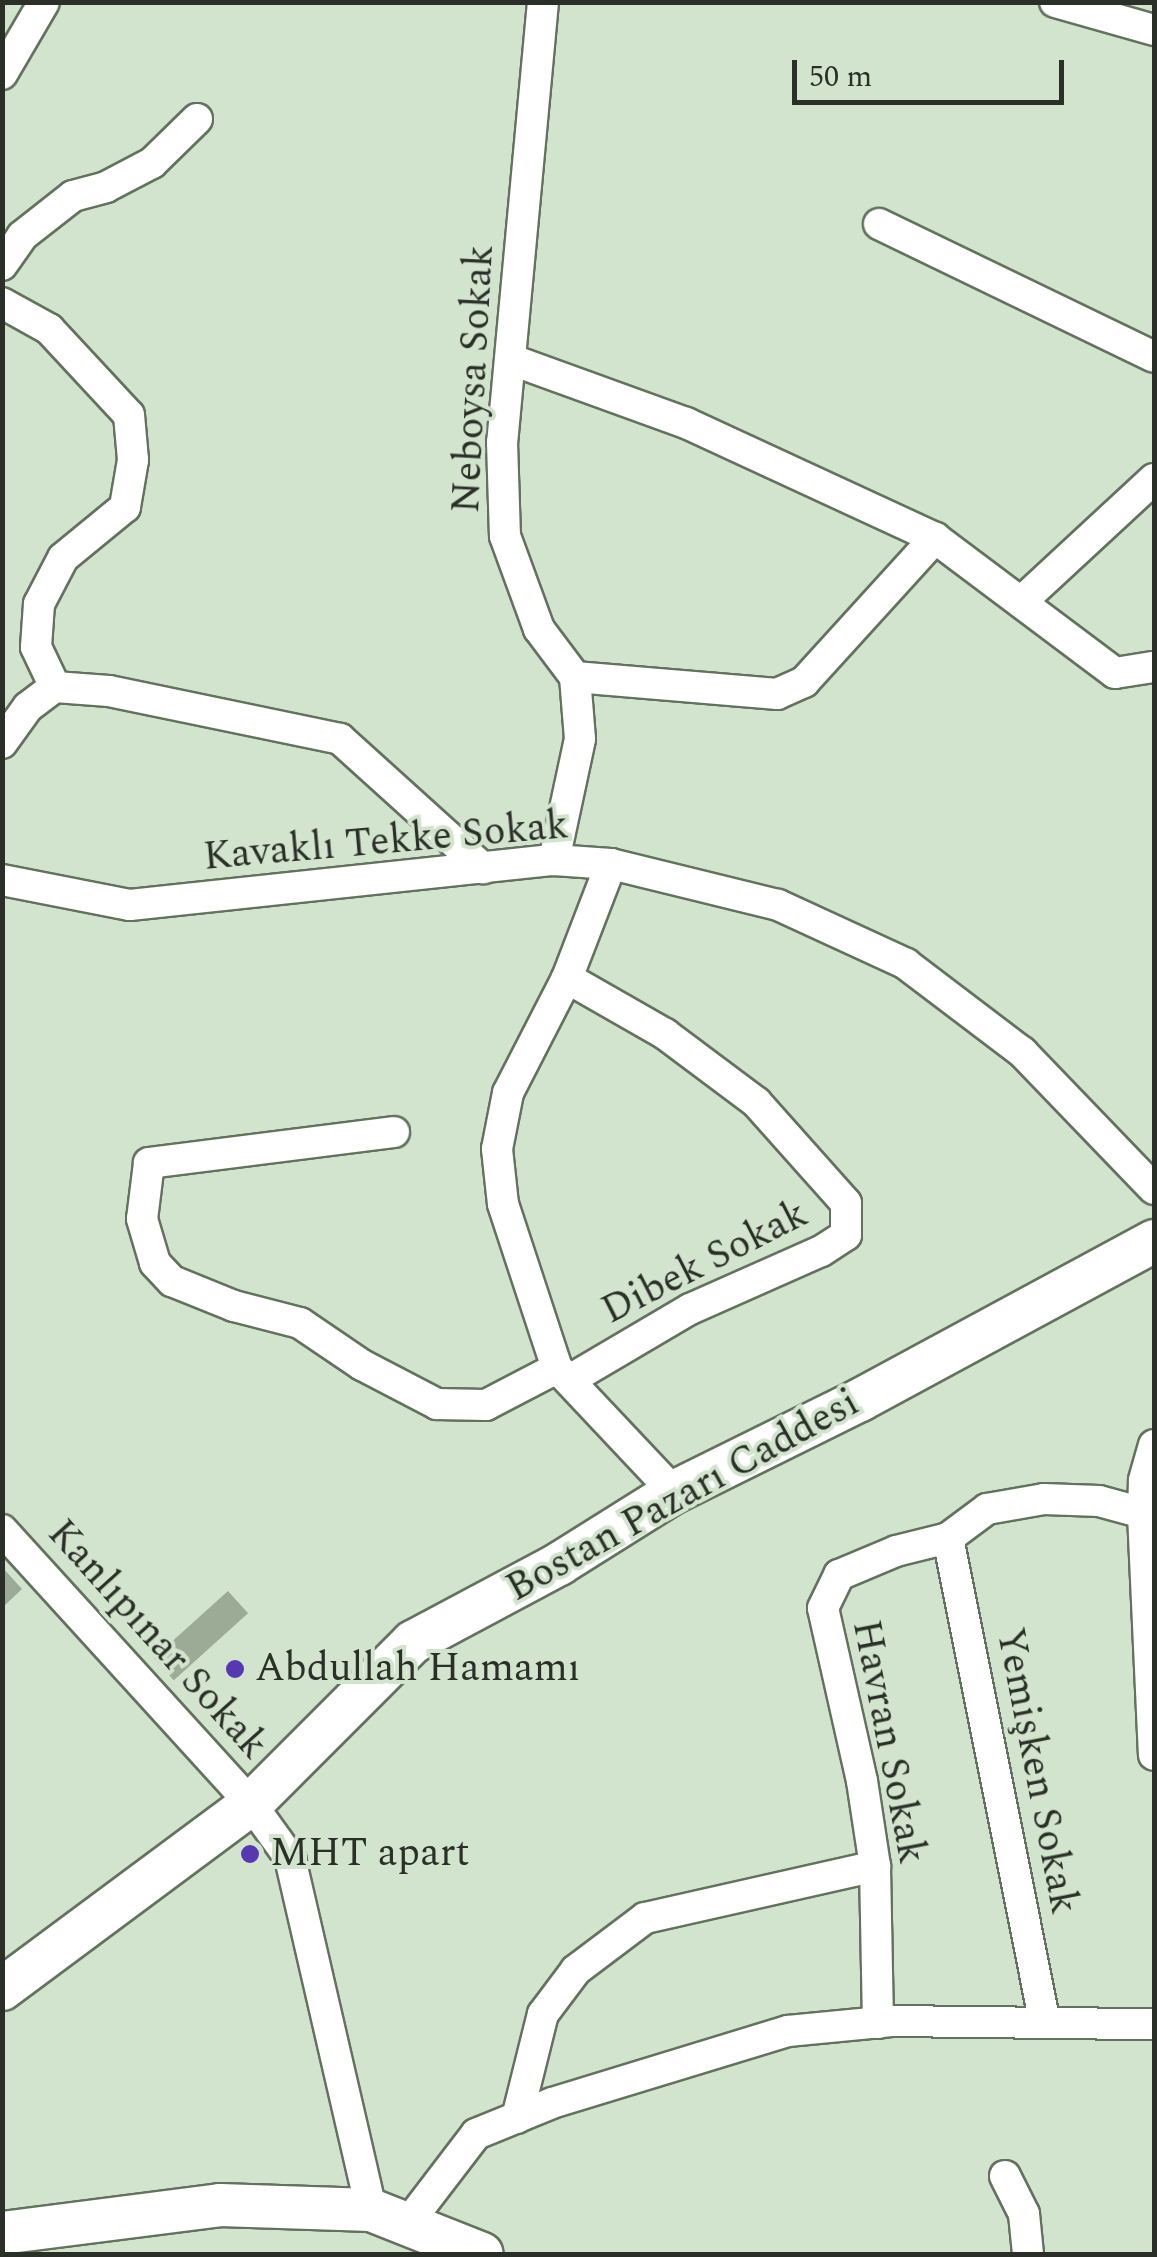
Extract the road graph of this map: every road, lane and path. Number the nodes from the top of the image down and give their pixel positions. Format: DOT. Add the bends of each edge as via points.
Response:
graph roads {
  1 [pos="44,2"];
  2 [pos="543,2"];
  3 [pos="1054,2"];
  4 [pos="1154,30"];
  5 [pos="2,74"];
  6 [pos="197,120"];
  7 [pos="879,224"];
  8 [pos="2,265"];
  9 [pos="2,303"];
  10 [pos="1154,357"];
  11 [pos="512,360"];
  12 [pos="1154,479"];
  13 [pos="934,538"];
  14 [pos="1021,602"];
  15 [pos="1154,667"];
  16 [pos="575,677"];
  17 [pos="55,688"];
  18 [pos="2,743"];
  19 [pos="554,860"];
  20 [pos="611,864"];
  21 [pos="484,868"];
  22 [pos="2,880"];
  23 [pos="567,978"];
  24 [pos="394,1132"];
  25 [pos="1154,1189"];
  26 [pos="1154,1241"];
  27 [pos="564,1374"];
  28 [pos="1154,1445"];
  29 [pos="674,1492"];
  30 [pos="1149,1515"];
  31 [pos="2,1530"];
  32 [pos="948,1538"];
  33 [pos="1154,1721"];
  34 [pos="1154,1755"];
  35 [pos="252,1804"];
  36 [pos="875,1866"];
  37 [pos="2,1989"];
  38 [pos="1044,2020"];
  39 [pos="878,2023"];
  40 [pos="1154,2024"];
  41 [pos="517,2118"];
  42 [pos="1005,2176"];
  43 [pos="390,2217"];
  44 [pos="2,2233"];
  45 [pos="482,2254"];
  46 [pos="1028,2254"];
  1 -- 5 [label="street"];
  2 -- 11 [label="street, Neboysa Sokak"];
  3 -- 4 [label="street"];
  6 -- 8 [label="street" via="152,164 73,196 22,236"];
  7 -- 10 [label="street"];
  9 -- 17 [label="street" via="49,329 128,415 133,460 125,507 62,558 39,604 36,648"];
  11 -- 13 [label="street" via="686,423"];
  11 -- 16 [label="street, Neboysa Sokak" via="502,442 504,536 539,629"];
  12 -- 14 [label="street"];
  13 -- 14 [label="street"];
  13 -- 16 [label="street" via="804,682 777,694"];
  14 -- 15 [label="street" via="1115,673"];
  16 -- 19 [label="street" via="580,739"];
  17 -- 18 [label="street" via="28,708"];
  17 -- 21 [label="street" via="108,692 340,739"];
  19 -- 20 [label="street, Kavaklı Tekke Sokak"];
  19 -- 21 [label="street, Kavaklı Tekke Sokak"];
  20 -- 23 [label="street"];
  20 -- 25 [label="street, Kavaklı Tekke Sokak" via="778,905 906,964 1022,1052"];
  21 -- 22 [label="street, Kavaklı Tekke Sokak" via="130,905"];
  23 -- 27 [label="street" via="508,1093 497,1149 503,1204"];
  23 -- 27 [label="street, Dibek Sokak" via="665,1034 756,1102 846,1203 846,1234"];
  24 -- 27 [label="street" via="148,1163 142,1219 155,1263 172,1281 300,1323 437,1404 486,1405"];
  26 -- 29 [label="street, Bostan Pazarı Caddesi"];
  27 -- 29 [label="street"];
  28 -- 30 [label="street" via="1144,1480"];
  29 -- 35 [label="street, Bostan Pazarı Caddesi" via="559,1564 413,1642"];
  30 -- 32 [label="street, Havran Sokak" via="1099,1500 1044,1499 986,1509"];
  30 -- 33 [label="street"];
  31 -- 35 [label="street, Kanlıpınar Sokak"];
  32 -- 36 [label="street, Havran Sokak" via="840,1575 822,1608"];
  32 -- 38 [label="street, Yemişken Sokak"];
  33 -- 34 [label="street"];
  35 -- 37 [label="street, Bostan Pazarı Caddesi"];
  35 -- 43 [label="street, Kanlıpınar Sokak" via="290,1858"];
  36 -- 39 [label="street, Havran Sokak"];
  36 -- 41 [label="street" via="645,1918 576,1970 543,2014"];
  38 -- 39 [label="street"];
  38 -- 40 [label="street"];
  39 -- 41 [label="street" via="788,2031"];
  41 -- 43 [label="street" via="476,2134"];
  42 -- 46 [label="street" via="1024,2214"];
  43 -- 44 [label="street" via="220,2205"];
  43 -- 45 [label="street"];
}
